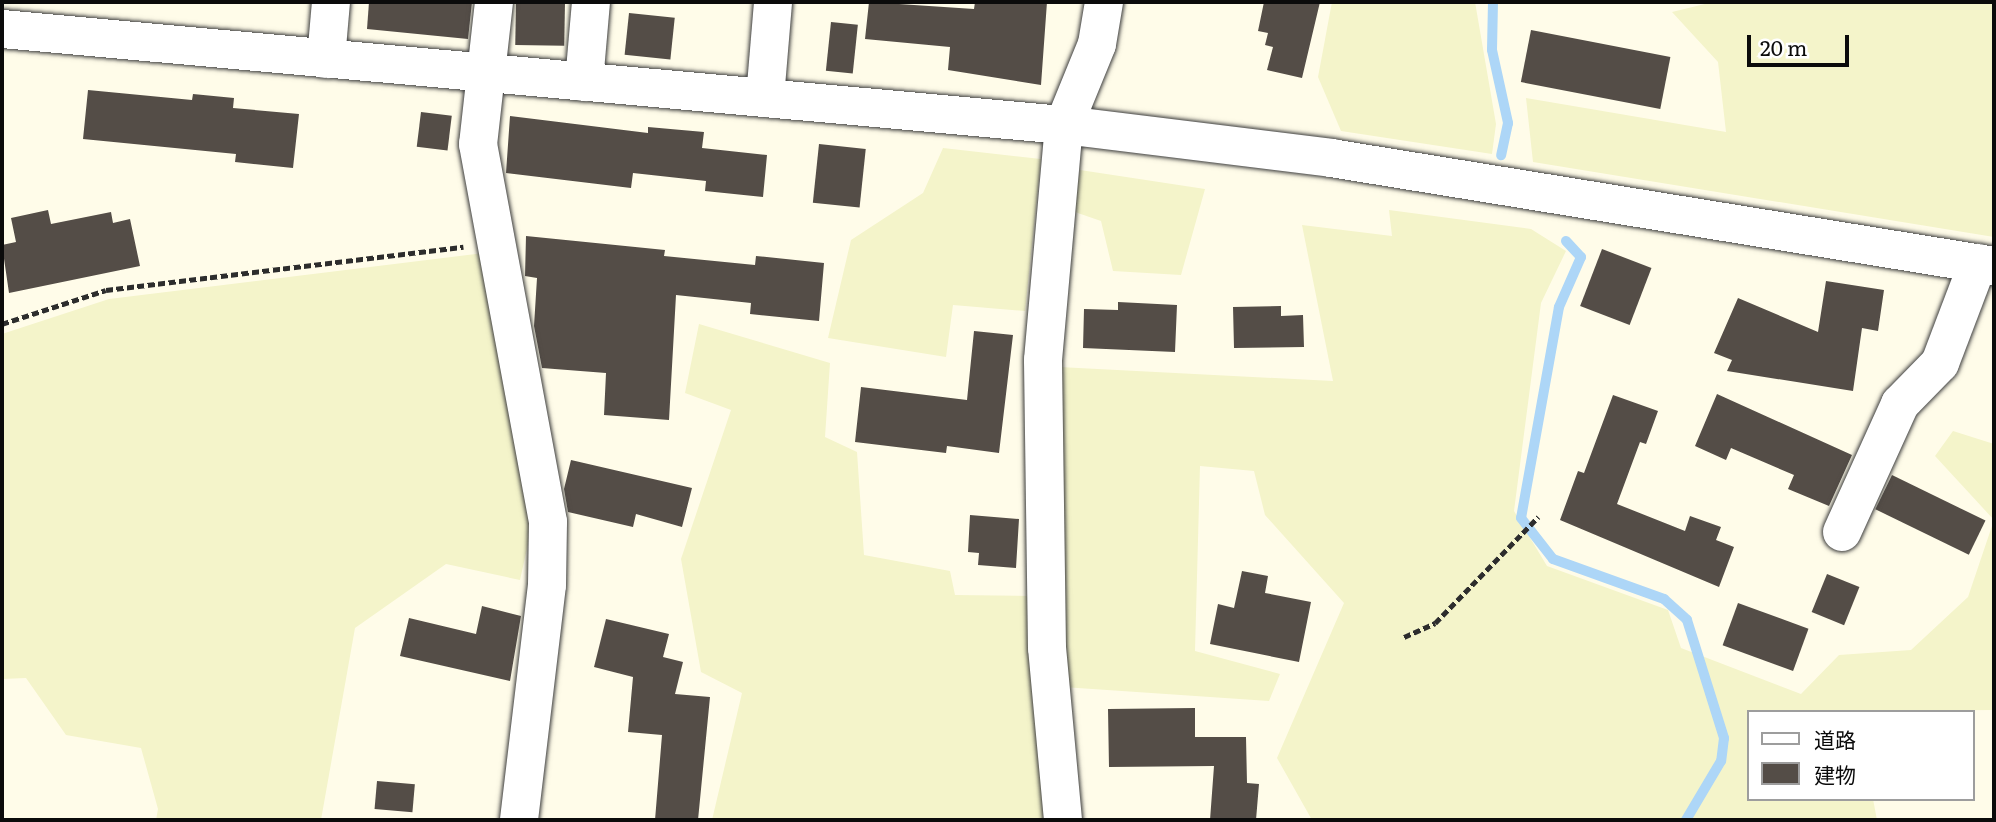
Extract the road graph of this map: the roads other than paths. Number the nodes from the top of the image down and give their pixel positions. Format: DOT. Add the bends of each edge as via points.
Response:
graph roads {
  1 [pos="331,2"];
  2 [pos="494,2"];
  3 [pos="591,2"];
  4 [pos="774,2"];
  5 [pos="1104,2"];
  6 [pos="2,29"];
  7 [pos="326,59"];
  8 [pos="487,73"];
  9 [pos="584,82"];
  10 [pos="765,98"];
  11 [pos="1064,125"];
  12 [pos="1986,264"];
  13 [pos="1842,532"];
  14 [pos="519,820"];
  15 [pos="1063,820"];
  1 -- 7 [label="street"];
  2 -- 8 [label="street"];
  3 -- 9 [label="street"];
  4 -- 10 [label="street"];
  5 -- 11 [label="street" via="1097,44"];
  6 -- 7 [label="street"];
  7 -- 8 [label="street"];
  8 -- 9 [label="street"];
  8 -- 14 [label="street" via="478,144 548,522 548,585"];
  9 -- 10 [label="street"];
  10 -- 11 [label="street"];
  11 -- 12 [label="street" via="1331,158"];
  11 -- 15 [label="street" via="1043,360 1047,648"];
  12 -- 13 [label="street" via="1940,363 1900,404"];
}
